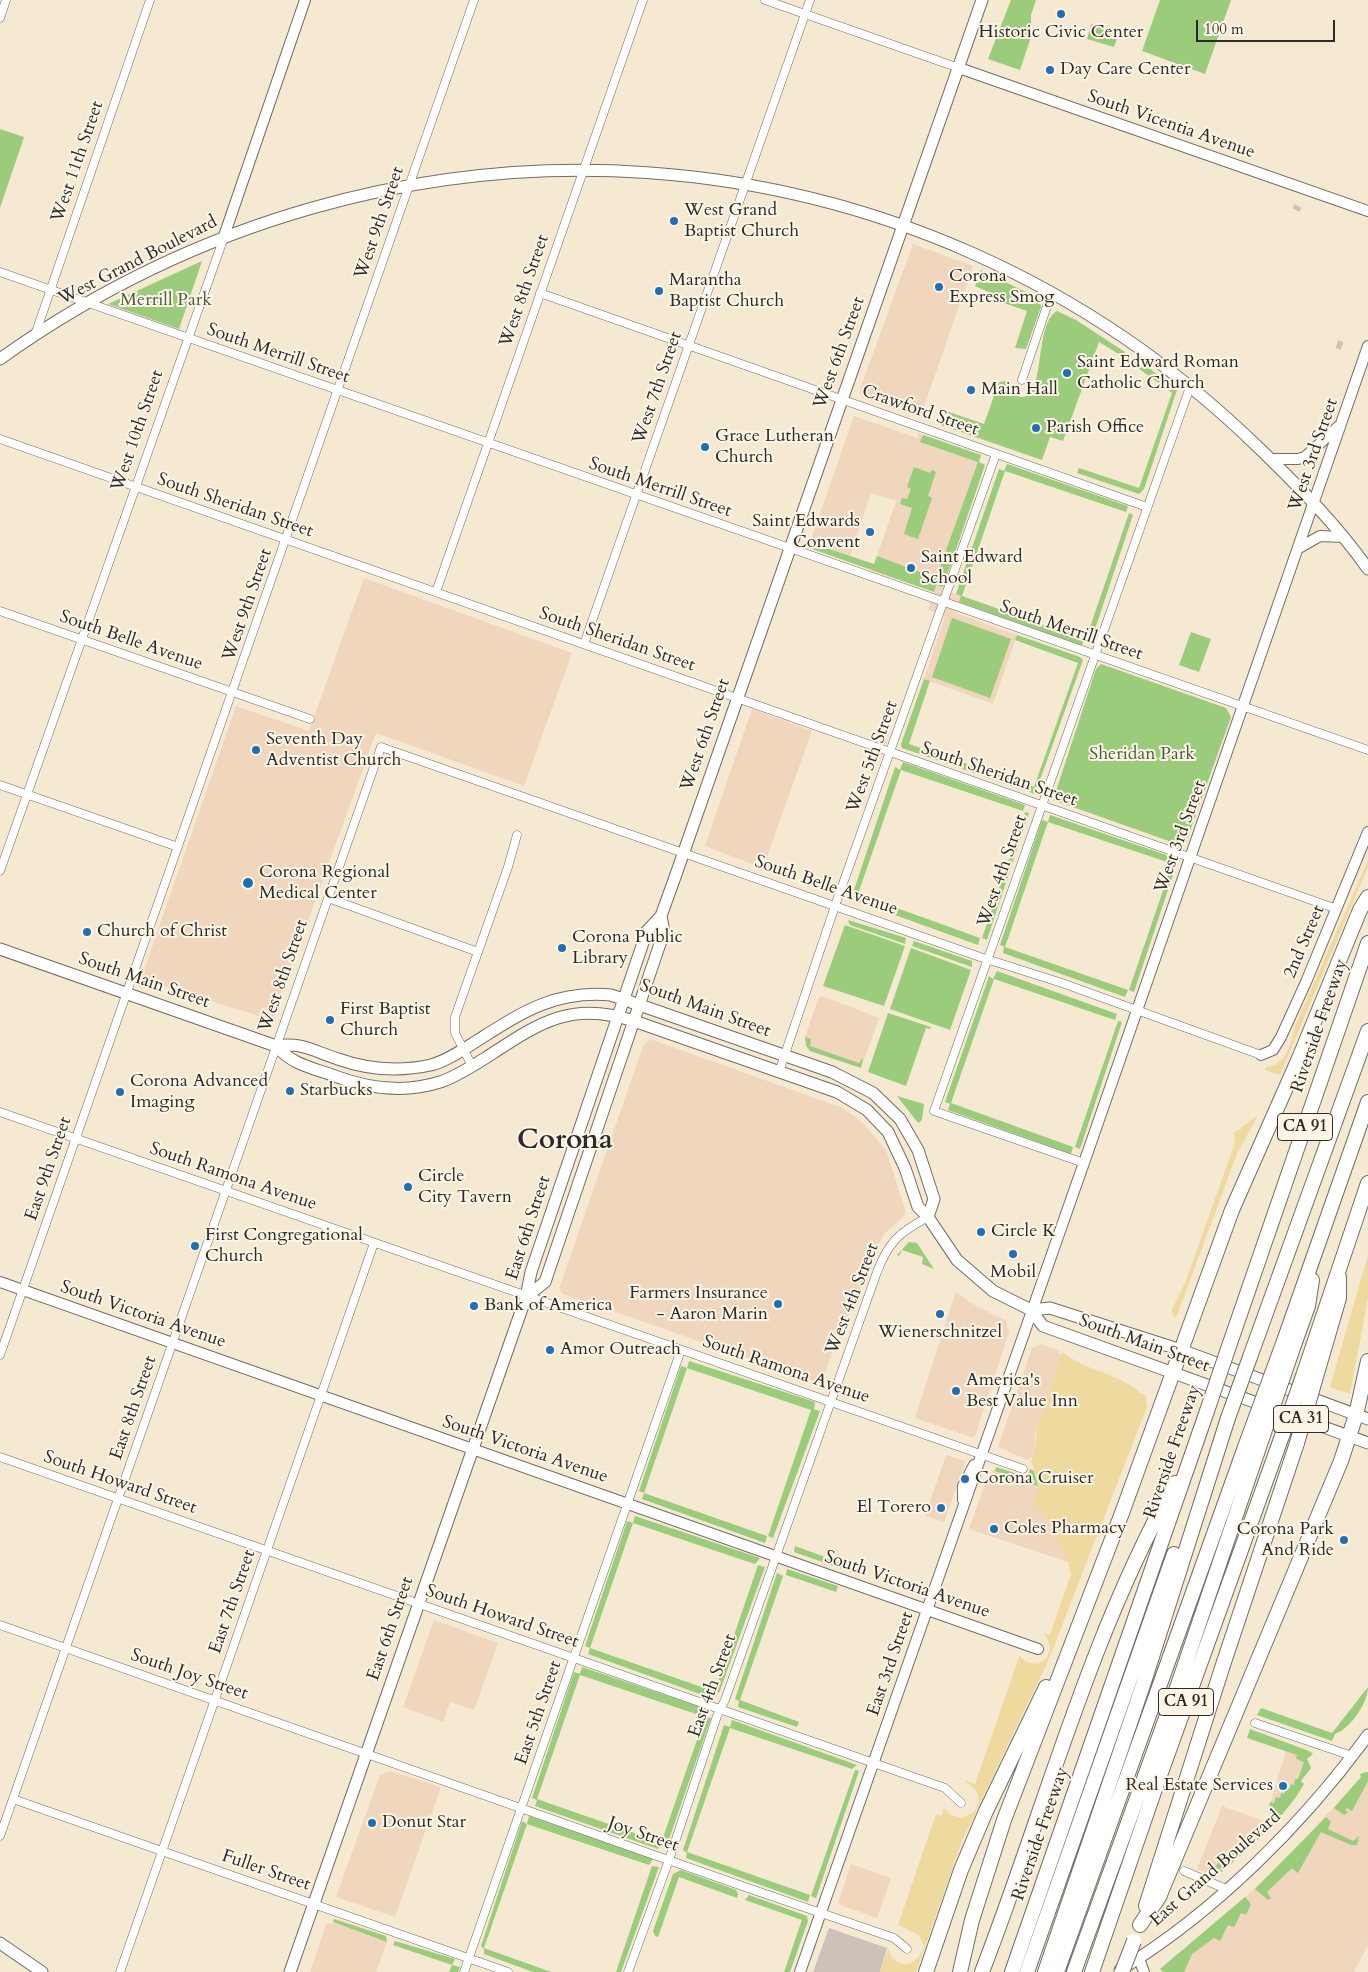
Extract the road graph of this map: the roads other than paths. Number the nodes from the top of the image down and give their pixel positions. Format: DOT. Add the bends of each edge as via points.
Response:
graph roads {
  1 [pos="6,0"];
  2 [pos="150,0"];
  3 [pos="305,0"];
  4 [pos="474,0"];
  5 [pos="643,0"];
  6 [pos="765,0"];
  7 [pos="810,0"];
  8 [pos="982,0"];
  9 [pos="805,14"];
  10 [pos="0,18"];
  11 [pos="959,68"];
  12 [pos="583,170"];
  13 [pos="746,184"];
  14 [pos="409,185"];
  15 [pos="1368,211"];
  16 [pos="904,224"];
  17 [pos="224,236"];
  18 [pos="0,272"];
  19 [pos="50,289"];
  20 [pos="1052,292"];
  21 [pos="540,293"];
  22 [pos="89,302"];
  23 [pos="35,335"];
  24 [pos="188,338"];
  25 [pos="689,346"];
  26 [pos="1368,346"];
  27 [pos="0,359"];
  28 [pos="1022,380"];
  29 [pos="1190,386"];
  30 [pos="337,390"];
  31 [pos="842,399"];
  32 [pos="1342,423"];
  33 [pos="0,439"];
  34 [pos="488,443"];
  35 [pos="996,454"];
  36 [pos="1271,459"];
  37 [pos="136,487"];
  38 [pos="636,495"];
  39 [pos="1315,503"];
  40 [pos="1147,507"];
  41 [pos="1343,537"];
  42 [pos="287,540"];
  43 [pos="1299,548"];
  44 [pos="789,549"];
  45 [pos="1368,569"];
  46 [pos="436,592"];
  47 [pos="944,604"];
  48 [pos="0,611"];
  49 [pos="82,640"];
  50 [pos="584,644"];
  51 [pos="1095,656"];
  52 [pos="233,693"];
  53 [pos="737,698"];
  54 [pos="1244,706"];
  55 [pos="310,719"];
  56 [pos="381,747"];
  57 [pos="1368,750"];
  58 [pos="890,752"];
  59 [pos="0,785"];
  60 [pos="28,795"];
  61 [pos="1042,806"];
  62 [pos="1368,832"];
  63 [pos="517,834"];
  64 [pos="178,847"];
  65 [pos="684,853"];
  66 [pos="1191,856"];
  67 [pos="0,871"];
  68 [pos="1368,897"];
  69 [pos="328,898"];
  70 [pos="835,906"];
  71 [pos="1337,909"];
  72 [pos="662,916"];
  73 [pos="1368,943"];
  74 [pos="0,949"];
  75 [pos="478,952"];
  76 [pos="988,960"];
  77 [pos="126,993"];
  78 [pos="624,999"];
  79 [pos="640,1004"];
  80 [pos="1137,1010"];
  81 [pos="619,1016"];
  82 [pos="634,1021"];
  83 [pos="1368,1031"];
  84 [pos="276,1046"];
  85 [pos="463,1050"];
  86 [pos="1261,1055"];
  87 [pos="785,1056"];
  88 [pos="472,1066"];
  89 [pos="779,1072"];
  90 [pos="1368,1102"];
  91 [pos="0,1112"];
  92 [pos="76,1138"];
  93 [pos="1084,1163"];
  94 [pos="1368,1183"];
  95 [pos="226,1190"];
  96 [pos="928,1217"];
  97 [pos="374,1242"];
  98 [pos="0,1282"];
  99 [pos="23,1290"];
  100 [pos="526,1297"];
  101 [pos="1031,1310"];
  102 [pos="172,1343"];
  103 [pos="681,1350"];
  104 [pos="1181,1350"];
  105 [pos="0,1355"];
  106 [pos="1368,1361"];
  107 [pos="1172,1374"];
  108 [pos="1309,1378"];
  109 [pos="321,1395"];
  110 [pos="829,1406"];
  111 [pos="1362,1417"];
  112 [pos="1349,1436"];
  113 [pos="1368,1442"];
  114 [pos="473,1449"];
  115 [pos="1251,1450"];
  116 [pos="1193,1452"];
  117 [pos="0,1457"];
  118 [pos="980,1457"];
  119 [pos="1212,1465"];
  120 [pos="1023,1470"];
  121 [pos="118,1498"];
  122 [pos="628,1503"];
  123 [pos="267,1550"];
  124 [pos="775,1556"];
  125 [pos="1092,1589"];
  126 [pos="418,1603"];
  127 [pos="927,1609"];
  128 [pos="0,1625"];
  129 [pos="66,1648"];
  130 [pos="1038,1649"];
  131 [pos="574,1658"];
  132 [pos="215,1700"];
  133 [pos="722,1709"];
  134 [pos="1255,1723"];
  135 [pos="1368,1735"];
  136 [pos="367,1753"];
  137 [pos="1352,1756"];
  138 [pos="873,1762"];
  139 [pos="14,1799"];
  140 [pos="961,1803"];
  141 [pos="522,1807"];
  142 [pos="0,1836"];
  143 [pos="1103,1842"];
  144 [pos="162,1851"];
  145 [pos="669,1860"];
  146 [pos="1184,1871"];
  147 [pos="1226,1889"];
  148 [pos="314,1904"];
  149 [pos="821,1912"];
  150 [pos="1140,1925"];
  151 [pos="1,1947"];
  152 [pos="907,1949"];
  153 [pos="469,1958"];
  154 [pos="1139,1958"];
  155 [pos="1093,1971"];
  156 [pos="42,1972"];
  157 [pos="120,1972"];
  158 [pos="290,1972"];
  159 [pos="464,1972"];
  160 [pos="508,1972"];
  161 [pos="628,1972"];
  162 [pos="800,1972"];
  163 [pos="926,1972"];
  164 [pos="960,1972"];
  165 [pos="982,1972"];
  166 [pos="1012,1972"];
  167 [pos="1027,1972"];
  168 [pos="1045,1972"];
  169 [pos="1057,1972"];
  170 [pos="1061,1972"];
  171 [pos="1074,1972"];
  172 [pos="1116,1972"];
  173 [pos="1122,1972"];
  174 [pos="1144,1972"];
  1 -- 10 [label="street"];
  2 -- 19 [label="street, West 11th Street"];
  3 -- 17 [label="street, West 10th Street"];
  4 -- 14 [label="street, West 9th Street"];
  5 -- 12 [label="street, West 8th Street"];
  6 -- 9 [label="street, South Vicentia Avenue"];
  7 -- 9 [label="street, West 7th Street"];
  8 -- 11 [label="main road, West 6th Street"];
  9 -- 11 [label="street, South Vicentia Avenue"];
  9 -- 13 [label="street, West 7th Street"];
  11 -- 15 [label="street, South Vicentia Avenue"];
  11 -- 16 [label="main road, West 6th Street"];
  12 -- 13 [label="main road, West Grand Boulevard" via="661,173"];
  12 -- 14 [label="main road, West Grand Boulevard" via="498,174"];
  12 -- 21 [label="street, West 8th Street"];
  13 -- 16 [label="main road, West Grand Boulevard"];
  13 -- 25 [label="street, West 7th Street"];
  14 -- 17 [label="main road, West Grand Boulevard" via="295,212"];
  14 -- 30 [label="street, West 9th Street"];
  16 -- 20 [label="main road, West Grand Boulevard" via="969,250"];
  16 -- 31 [label="main road, West 6th Street"];
  17 -- 22 [label="main road, West Grand Boulevard"];
  17 -- 24 [label="street, West 10th Street"];
  18 -- 19 [label="street, South Merrill Street"];
  19 -- 22 [label="street, South Merrill Street"];
  19 -- 23 [label="street, West 11th Street"];
  20 -- 28 [label="street"];
  20 -- 29 [label="main road, West Grand Boulevard" via="1122,335"];
  21 -- 25 [label="street, Crawford Street"];
  21 -- 34 [label="street, West 8th Street"];
  22 -- 23 [label="main road, West Grand Boulevard"];
  22 -- 24 [label="street, South Merrill Street"];
  23 -- 27 [label="main road, West Grand Boulevard"];
  24 -- 30 [label="street, South Merrill Street"];
  24 -- 37 [label="street, West 10th Street"];
  25 -- 31 [label="street, Crawford Street"];
  25 -- 38 [label="street, West 7th Street"];
  26 -- 32 [label="street, West 3rd Street"];
  29 -- 36 [label="main road, West Grand Boulevard"];
  29 -- 40 [label="street, West 4th Street"];
  30 -- 34 [label="street, South Merrill Street"];
  30 -- 42 [label="street, West 9th Street"];
  31 -- 35 [label="street, Crawford Street"];
  31 -- 44 [label="main road, West 6th Street"];
  32 -- 36 [label="street" via="1306,457"];
  32 -- 39 [label="street, West 3rd Street"];
  33 -- 37 [label="street, South Sheridan Street"];
  34 -- 38 [label="street, South Merrill Street"];
  34 -- 46 [label="street, West 8th Street"];
  35 -- 40 [label="street, Crawford Street"];
  35 -- 47 [label="street, West 5th Street"];
  36 -- 39 [label="main road, West Grand Boulevard"];
  37 -- 42 [label="street, South Sheridan Street"];
  37 -- 49 [label="street, West 10th Street"];
  38 -- 44 [label="street, South Merrill Street"];
  38 -- 50 [label="street, West 7th Street"];
  39 -- 41 [label="main road, West Grand Boulevard"];
  39 -- 43 [label="street, West 3rd Street"];
  40 -- 51 [label="street, West 4th Street"];
  41 -- 43 [label="street" via="1320,536"];
  41 -- 45 [label="main road, West Grand Boulevard"];
  42 -- 46 [label="street, South Sheridan Street"];
  42 -- 52 [label="street, West 9th Street"];
  43 -- 54 [label="street, West 3rd Street"];
  44 -- 47 [label="street, South Merrill Street"];
  44 -- 53 [label="main road, West 6th Street"];
  46 -- 50 [label="street, South Sheridan Street"];
  47 -- 51 [label="street, South Merrill Street"];
  47 -- 58 [label="street, West 5th Street"];
  48 -- 49 [label="street, South Belle Avenue"];
  49 -- 52 [label="street, South Belle Avenue"];
  49 -- 60 [label="street, West 10th Street"];
  50 -- 53 [label="street, South Sheridan Street"];
  51 -- 54 [label="street, South Merrill Street"];
  51 -- 61 [label="street, West 4th Street"];
  52 -- 55 [label="street, South Belle Avenue"];
  52 -- 64 [label="street, West 9th Street"];
  53 -- 58 [label="street, South Sheridan Street"];
  53 -- 65 [label="main road, West 6th Street"];
  54 -- 57 [label="street, South Merrill Street"];
  54 -- 66 [label="street, West 3rd Street"];
  56 -- 65 [label="street, South Belle Avenue"];
  56 -- 69 [label="street, West 8th Street"];
  58 -- 61 [label="street, South Sheridan Street"];
  58 -- 70 [label="street, West 5th Street"];
  59 -- 60 [label="street"];
  60 -- 64 [label="street"];
  60 -- 67 [label="street, West 10th Street"];
  61 -- 66 [label="street, South Sheridan Street"];
  61 -- 76 [label="street, West 4th Street"];
  62 -- 71 [label="street, 2nd Street"];
  63 -- 75 [label="street"];
  64 -- 77 [label="street, West 9th Street"];
  65 -- 70 [label="street, South Belle Avenue"];
  65 -- 72 [label="main road, West 6th Street"];
  66 -- 71 [label="street, South Sheridan Street"];
  66 -- 80 [label="street, West 3rd Street"];
  68 -- 104 [label="highway" via="1232,1210"];
  69 -- 75 [label="street"];
  69 -- 84 [label="street, West 8th Street"];
  70 -- 76 [label="street, South Belle Avenue"];
  70 -- 87 [label="street, West 5th Street"];
  71 -- 86 [label="street, 2nd Street" via="1281,1037 1273,1050"];
  72 -- 78 [label="main road, West 6th Street" via="647,931"];
  72 -- 79 [label="main road, West 6th Street" via="664,932"];
  73 -- 116 [label="highway, Riverside Freeway / CA 91, bridge"];
  74 -- 77 [label="main road, South Main Street"];
  75 -- 85 [label="street" via="455,1017 455,1033"];
  76 -- 80 [label="street, South Belle Avenue"];
  76 -- 93 [label="street, West 4th Street" via="934,1111"];
  77 -- 84 [label="main road, South Main Street"];
  77 -- 92 [label="street, East 9th Street"];
  78 -- 79 [label="main road, South Main Street"];
  78 -- 81 [label="main road, East 6th Street"];
  78 -- 85 [label="main road, South Main Street" via="611,994 586,992 554,999 532,1007"];
  79 -- 82 [label="main road, East 6th Street"];
  79 -- 87 [label="main road, South Main Street"];
  80 -- 86 [label="street, South Belle Avenue"];
  80 -- 93 [label="street, West 3rd Street"];
  81 -- 82 [label="main road, South Main Street"];
  81 -- 88 [label="main road, South Main Street" via="588,1011 560,1017 520,1036"];
  81 -- 100 [label="main road, East 6th Street" via="531,1272"];
  82 -- 89 [label="main road, South Main Street"];
  82 -- 100 [label="main road, East 6th Street" via="545,1282"];
  83 -- 119 [label="highway, bridge"];
  84 -- 85 [label="main road, South Main Street" via="294,1043 375,1070 410,1069 433,1064"];
  84 -- 88 [label="main road, South Main Street" via="287,1059 373,1088 412,1087 439,1082"];
  84 -- 95 [label="street, East 8th Street"];
  85 -- 88 [label="street"];
  87 -- 89 [label="street, West 5th Street"];
  87 -- 96 [label="main road, South Main Street" via="858,1083 892,1109 918,1150 934,1199"];
  89 -- 96 [label="main road, South Main Street" via="837,1092 874,1116 888,1132 918,1207"];
  90 -- 115 [label="highway, bridge"];
  91 -- 92 [label="street, South Ramona Avenue"];
  92 -- 95 [label="street, South Ramona Avenue"];
  92 -- 99 [label="street, East 9th Street"];
  93 -- 101 [label="street, West 3rd Street"];
  94 -- 108 [label="highway, CA 91" via="1339,1264"];
  95 -- 97 [label="street, South Ramona Avenue"];
  95 -- 102 [label="street, East 8th Street"];
  96 -- 101 [label="main road, South Main Street" via="965,1269 993,1291"];
  96 -- 110 [label="street, West 4th Street" via="894,1239 885,1252"];
  97 -- 100 [label="street, South Ramona Avenue"];
  97 -- 109 [label="street, East 7th Street"];
  98 -- 99 [label="street, South Victoria Avenue"];
  99 -- 102 [label="street, South Victoria Avenue"];
  99 -- 105 [label="street, East 9th Street"];
  100 -- 103 [label="street, South Ramona Avenue"];
  100 -- 114 [label="main road, East 6th Street"];
  101 -- 104 [label="main road, South Main Street" via="1050,1308"];
  101 -- 107 [label="main road, South Main Street" via="1043,1326"];
  101 -- 118 [label="street"];
  102 -- 109 [label="street, South Victoria Avenue"];
  102 -- 121 [label="street, East 8th Street"];
  103 -- 110 [label="street, South Ramona Avenue"];
  103 -- 122 [label="street, East 5th Street"];
  104 -- 107 [label="highway"];
  104 -- 111 [label="main road, South Main Street / CA 31"];
  106 -- 111 [label="highway"];
  107 -- 112 [label="main road, South Main Street / CA 31"];
  107 -- 125 [label="highway"];
  108 -- 150 [label="highway, bridge" via="1297,1443"];
  108 -- 155 [label="highway, CA 91, bridge" via="1282,1436 1157,1782"];
  109 -- 114 [label="street, South Victoria Avenue"];
  109 -- 123 [label="street, East 7th Street"];
  110 -- 118 [label="street, South Ramona Avenue"];
  110 -- 124 [label="street, East 4th Street"];
  111 -- 112 [label="highway"];
  112 -- 113 [label="main road"];
  112 -- 150 [label="highway" via="1159,1897"];
  114 -- 122 [label="street, South Victoria Avenue"];
  114 -- 126 [label="main road, East 6th Street"];
  115 -- 143 [label="highway"];
  115 -- 171 [label="highway" via="1178,1684"];
  116 -- 165 [label="highway" via="1161,1508 1109,1618"];
  116 -- 166 [label="highway, Riverside Freeway / CA 91"];
  117 -- 121 [label="street, South Howard Street"];
  118 -- 120 [label="street, South Ramona Avenue"];
  118 -- 127 [label="street, East 3rd Street" via="963,1486 965,1501"];
  119 -- 167 [label="highway" via="1199,1480"];
  119 -- 168 [label="highway" via="1143,1685"];
  121 -- 123 [label="street, South Howard Street"];
  121 -- 129 [label="street, East 8th Street"];
  122 -- 124 [label="street, South Victoria Avenue"];
  122 -- 131 [label="street, East 5th Street"];
  123 -- 126 [label="street, South Howard Street"];
  123 -- 132 [label="street, East 7th Street"];
  124 -- 127 [label="street, South Victoria Avenue"];
  124 -- 133 [label="street, East 4th Street"];
  125 -- 163 [label="highway" via="986,1811 961,1870"];
  125 -- 164 [label="highway" via="1004,1820 972,1920"];
  126 -- 131 [label="street, South Howard Street"];
  126 -- 136 [label="main road, East 6th Street"];
  127 -- 130 [label="street, South Victoria Avenue"];
  127 -- 138 [label="street, East 3rd Street"];
  128 -- 129 [label="street, South Joy Street"];
  129 -- 132 [label="street, South Joy Street"];
  129 -- 139 [label="street, East 8th Street"];
  131 -- 133 [label="street, South Howard Street"];
  131 -- 141 [label="street, East 5th Street"];
  132 -- 136 [label="street, South Joy Street"];
  132 -- 144 [label="street, East 7th Street"];
  133 -- 138 [label="street, South Howard Street"];
  133 -- 145 [label="street, East 4th Street"];
  134 -- 137 [label="street"];
  135 -- 137 [label="main road, East Grand Boulevard"];
  136 -- 141 [label="street, Joy Street"];
  136 -- 148 [label="main road, East 6th Street"];
  137 -- 147 [label="main road, East Grand Boulevard" via="1300,1818"];
  138 -- 140 [label="street, South Howard Street" via="945,1788"];
  138 -- 149 [label="street, East 3rd Street"];
  139 -- 142 [label="street, East 8th Street"];
  139 -- 144 [label="street, Fuller Street"];
  141 -- 145 [label="street, Joy Street"];
  141 -- 153 [label="street, East 5th Street"];
  143 -- 169 [label="highway"];
  143 -- 170 [label="highway" via="1102,1860"];
  144 -- 148 [label="street, Fuller Street"];
  144 -- 157 [label="street, East 7th Street"];
  145 -- 149 [label="street, Joy Street"];
  145 -- 161 [label="street, East 4th Street"];
  146 -- 147 [label="street"];
  147 -- 154 [label="main road, East Grand Boulevard"];
  148 -- 153 [label="street, Fuller Street"];
  148 -- 158 [label="main road, East 6th Street"];
  149 -- 152 [label="street, Joy Street" via="894,1938"];
  149 -- 162 [label="street, East 3rd Street"];
  150 -- 173 [label="highway, bridge"];
  151 -- 156 [label="main road"];
  153 -- 159 [label="street, East 5th Street"];
  153 -- 160 [label="street, Fuller Street"];
  154 -- 172 [label="main road, East Grand Boulevard"];
  154 -- 174 [label="street"];
}
